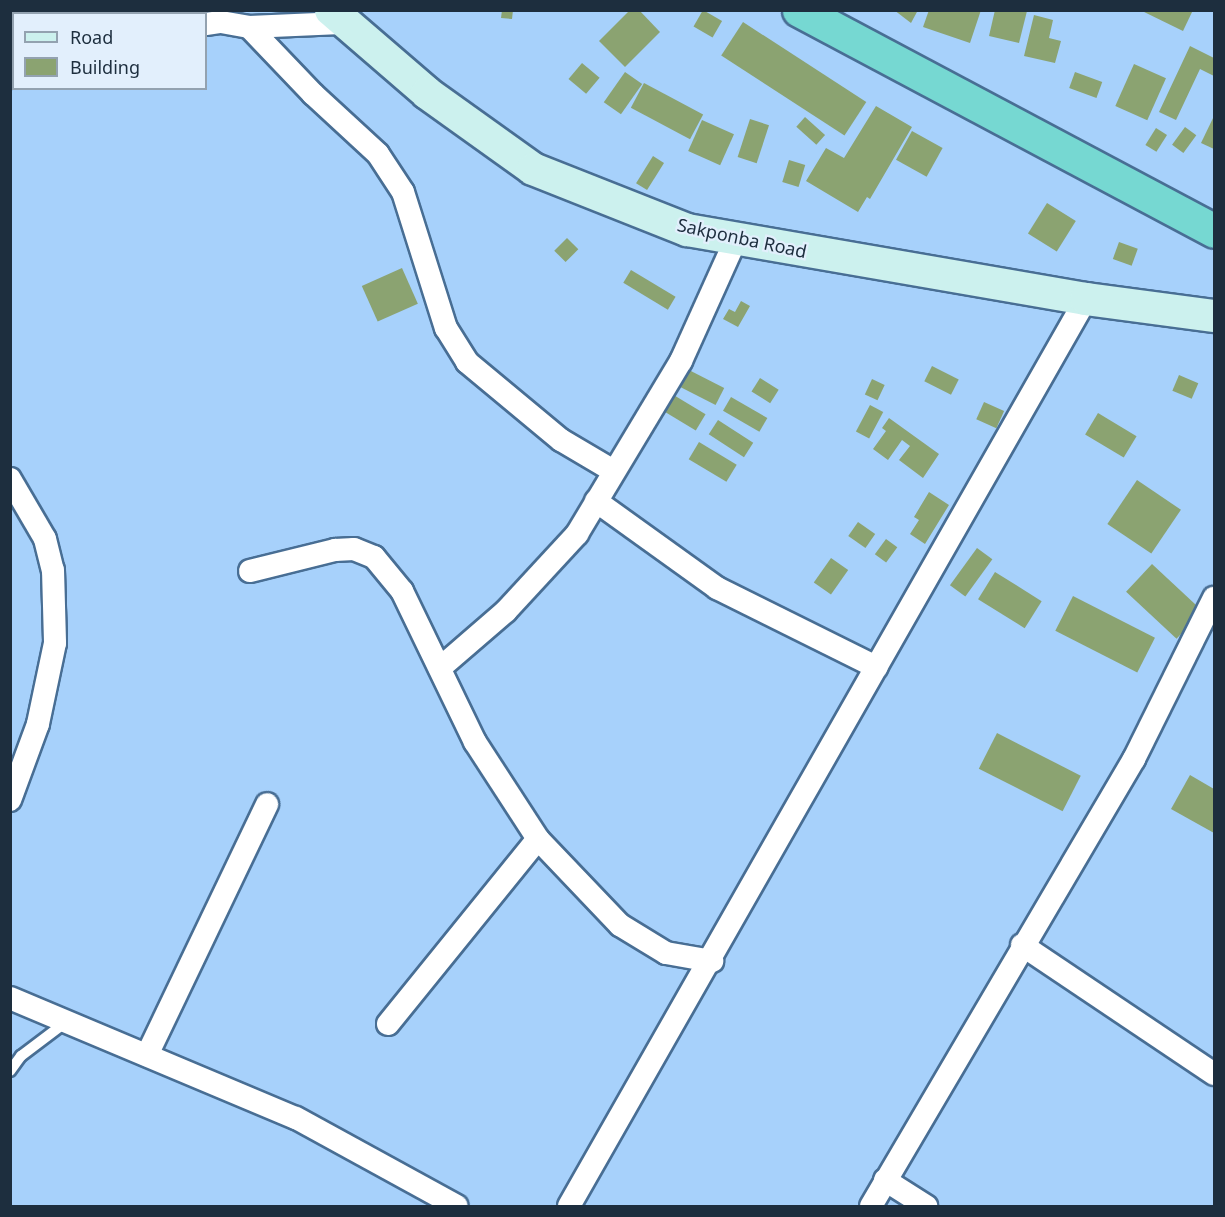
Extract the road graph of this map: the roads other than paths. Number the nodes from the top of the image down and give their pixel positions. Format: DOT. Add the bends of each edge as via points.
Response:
graph roads {
  1 [pos="799,10"];
  2 [pos="336,17"];
  3 [pos="213,19"];
  4 [pos="249,27"];
  5 [pos="1215,231"];
  6 [pos="736,239"];
  7 [pos="1086,299"];
  8 [pos="1215,316"];
  9 [pos="612,470"];
  10 [pos="10,479"];
  11 [pos="596,501"];
  12 [pos="250,571"];
  13 [pos="1215,597"];
  14 [pos="876,667"];
  15 [pos="440,668"];
  16 [pos="10,800"];
  17 [pos="267,804"];
  18 [pos="538,839"];
  19 [pos="1022,945"];
  20 [pos="712,962"];
  21 [pos="10,998"];
  22 [pos="67,1022"];
  23 [pos="388,1024"];
  24 [pos="147,1056"];
  25 [pos="10,1071"];
  26 [pos="1215,1074"];
  27 [pos="885,1180"];
  28 [pos="457,1206"];
  29 [pos="569,1206"];
  30 [pos="870,1206"];
  31 [pos="926,1206"];
  1 -- 5 [label="highway"];
  2 -- 4 [label="street"];
  2 -- 6 [label="main road, Sakponba Road" via="427,93 533,169 687,230"];
  3 -- 4 [label="street"];
  4 -- 9 [label="street" via="378,154 403,192 446,328 467,362 561,440"];
  6 -- 7 [label="main road, Sakponba Road"];
  6 -- 9 [label="street" via="681,361"];
  7 -- 8 [label="main road, Sakponba Road"];
  7 -- 14 [label="street"];
  9 -- 11 [label="street"];
  10 -- 16 [label="street" via="45,539 54,570 56,643 38,724"];
  11 -- 14 [label="street" via="717,588"];
  11 -- 15 [label="street" via="577,534 506,611"];
  12 -- 15 [label="street" via="335,550 354,549 374,557 402,591"];
  13 -- 19 [label="street" via="1134,759"];
  14 -- 20 [label="street"];
  15 -- 18 [label="street" via="475,742"];
  17 -- 24 [label="street"];
  18 -- 20 [label="street" via="620,925 666,953"];
  18 -- 23 [label="street"];
  19 -- 26 [label="street"];
  19 -- 27 [label="street"];
  20 -- 29 [label="street"];
  21 -- 22 [label="street"];
  22 -- 24 [label="street"];
  22 -- 25 [label="lane" via="21,1056"];
  24 -- 28 [label="street" via="296,1118"];
  27 -- 30 [label="street"];
  27 -- 31 [label="street"];
}
